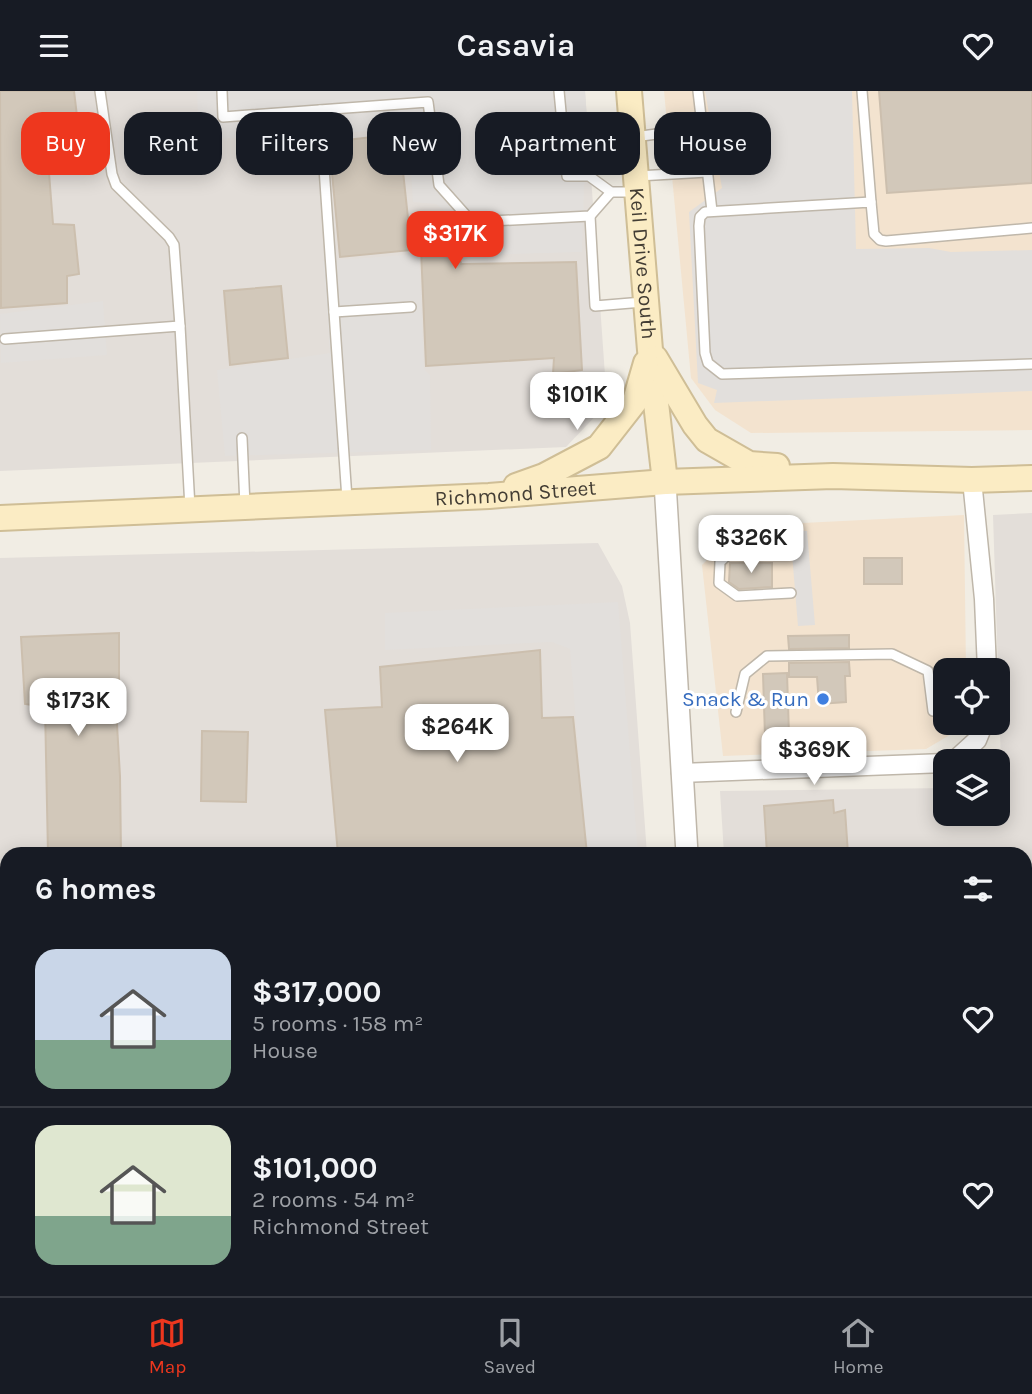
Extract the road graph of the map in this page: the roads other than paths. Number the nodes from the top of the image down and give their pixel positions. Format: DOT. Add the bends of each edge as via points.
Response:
graph roads {
  1 [pos="100,91"];
  2 [pos="222,91"];
  3 [pos="427,91"];
  4 [pos="559,91"];
  5 [pos="629,91"];
  6 [pos="698,91"];
  7 [pos="862,91"];
  8 [pos="428,103"];
  9 [pos="320,110"];
  10 [pos="631,112"];
  11 [pos="700,112"];
  12 [pos="636,175"];
  13 [pos="685,175"];
  14 [pos="708,175"];
  15 [pos="637,184"];
  16 [pos="611,192"];
  17 [pos="871,202"];
  18 [pos="712,211"];
  19 [pos="590,216"];
  20 [pos="1032,228"];
  21 [pos="646,302"];
  22 [pos="411,307"];
  23 [pos="334,312"];
  24 [pos="180,326"];
  25 [pos="5,339"];
  26 [pos="650,350"];
  27 [pos="1032,364"];
  28 [pos="242,438"];
  29 [pos="833,476"];
  30 [pos="1032,478"];
  31 [pos="972,480"];
  32 [pos="665,482"];
  33 [pos="488,496"];
  34 [pos="347,502"];
  35 [pos="245,506"];
  36 [pos="190,508"];
  37 [pos="0,518"];
  38 [pos="789,551"];
  39 [pos="792,593"];
  40 [pos="986,658"];
  41 [pos="933,711"];
  42 [pos="736,712"];
  43 [pos="979,735"];
  44 [pos="967,749"];
  45 [pos="933,763"];
  46 [pos="681,773"];
  47 [pos="686,847"];
  1 -- 24 [label="lane" via="116,184 174,245"];
  2 -- 9 [label="lane" via="223,117"];
  3 -- 8 [label="lane"];
  4 -- 16 [label="lane" via="567,176 589,176"];
  5 -- 10 [label="main road, Keil Drive South"];
  6 -- 11 [label="lane"];
  7 -- 17 [label="lane"];
  8 -- 9 [label="lane"];
  8 -- 19 [label="lane" via="439,185 472,222"];
  9 -- 23 [label="lane"];
  12 -- 15 [label="main road, Keil Drive South"];
  13 -- 15 [label="lane"];
  14 -- 18 [label="lane"];
  15 -- 16 [label="lane"];
  15 -- 21 [label="main road, Keil Drive South"];
  16 -- 19 [label="lane"];
  17 -- 18 [label="lane"];
  17 -- 20 [label="lane" via="874,234 886,241"];
  18 -- 27 [label="lane" via="700,217 699,226 705,353 708,363 722,374"];
  19 -- 21 [label="lane" via="594,306"];
  21 -- 26 [label="main road, Keil Drive South"];
  22 -- 23 [label="lane"];
  23 -- 34 [label="lane"];
  24 -- 25 [label="lane"];
  24 -- 36 [label="lane"];
  26 -- 29 [label="main road" via="708,440 749,464"];
  26 -- 32 [label="main road, Keil Drive South"];
  26 -- 33 [label="main road" via="635,401 599,447 544,476"];
  28 -- 35 [label="lane"];
  29 -- 31 [label="main road, Richmond Street"];
  29 -- 32 [label="main road, Richmond Street"];
  30 -- 31 [label="main road, Richmond Street"];
  31 -- 40 [label="street"];
  32 -- 33 [label="main road, Richmond Street"];
  32 -- 46 [label="street, Keil Drive South"];
  33 -- 34 [label="main road, Richmond Street"];
  34 -- 35 [label="main road, Richmond Street"];
  35 -- 36 [label="main road, Richmond Street"];
  36 -- 37 [label="main road, Richmond Street"];
  38 -- 39 [label="lane" via="735,548 720,562 719,583 737,596"];
  41 -- 42 [label="lane" via="928,671 892,654 767,656 745,674"];
  43 -- 44 [label="street"];
  45 -- 46 [label="street"];
  46 -- 47 [label="street, Keil Drive South"];
}
